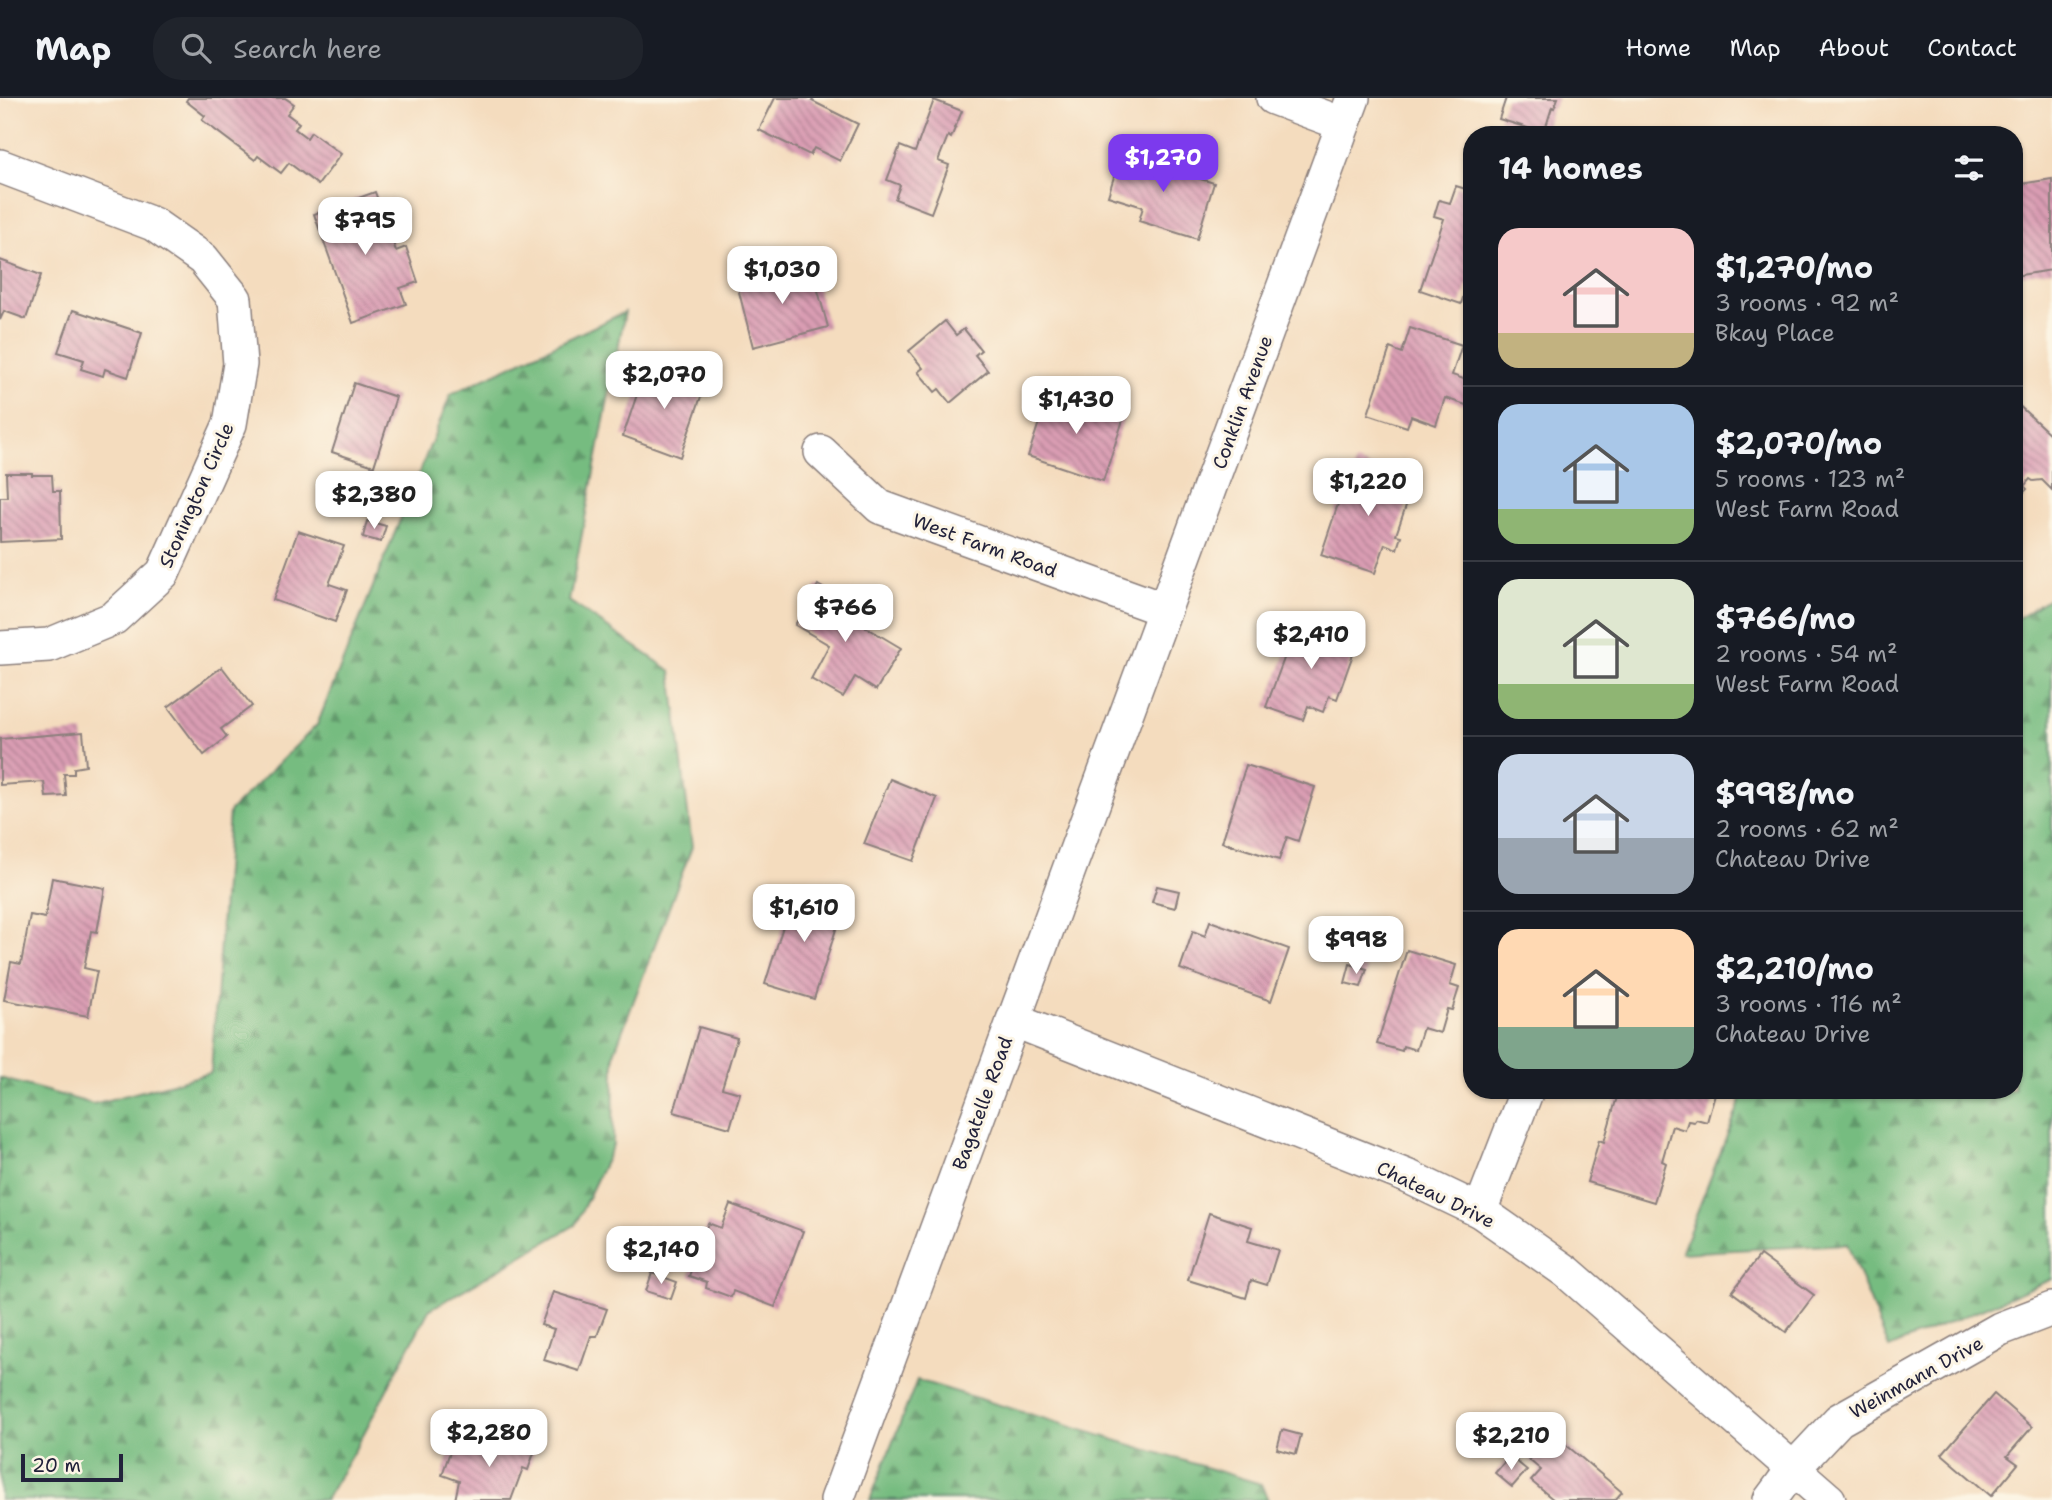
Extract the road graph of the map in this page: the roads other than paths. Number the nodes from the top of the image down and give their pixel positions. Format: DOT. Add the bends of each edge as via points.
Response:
graph roads {
  1 [pos="1273,98"];
  2 [pos="1348,111"];
  3 [pos="0,166"];
  4 [pos="821,452"];
  5 [pos="1165,610"];
  6 [pos="0,648"];
  7 [pos="1129,706"];
  8 [pos="1013,1020"];
  9 [pos="1524,1099"];
  10 [pos="1480,1211"];
  11 [pos="2052,1309"];
  12 [pos="1793,1469"];
  13 [pos="837,1500"];
  14 [pos="1770,1500"];
  15 [pos="1829,1500"];
  1 -- 2 [label="street"];
  2 -- 5 [label="street, Conklin Avenue"];
  3 -- 6 [label="street, Stonington Circle" via="153,224 203,259 235,299 240,364 230,424 163,573 114,618 49,645"];
  4 -- 5 [label="street, West Farm Road" via="880,507"];
  5 -- 7 [label="street, Conklin Avenue"];
  7 -- 8 [label="street, Bagatelle Road"];
  8 -- 10 [label="street, Chateau Drive" via="1409,1177"];
  8 -- 13 [label="street, Bagatelle Road"];
  9 -- 10 [label="street"];
  10 -- 12 [label="street, Chateau Drive" via="1567,1272"];
  11 -- 12 [label="street, Weinmann Drive" via="2000,1329 1839,1420"];
  12 -- 14 [label="street, Weinmann Drive"];
  12 -- 15 [label="street, Chateau Drive"];
}
